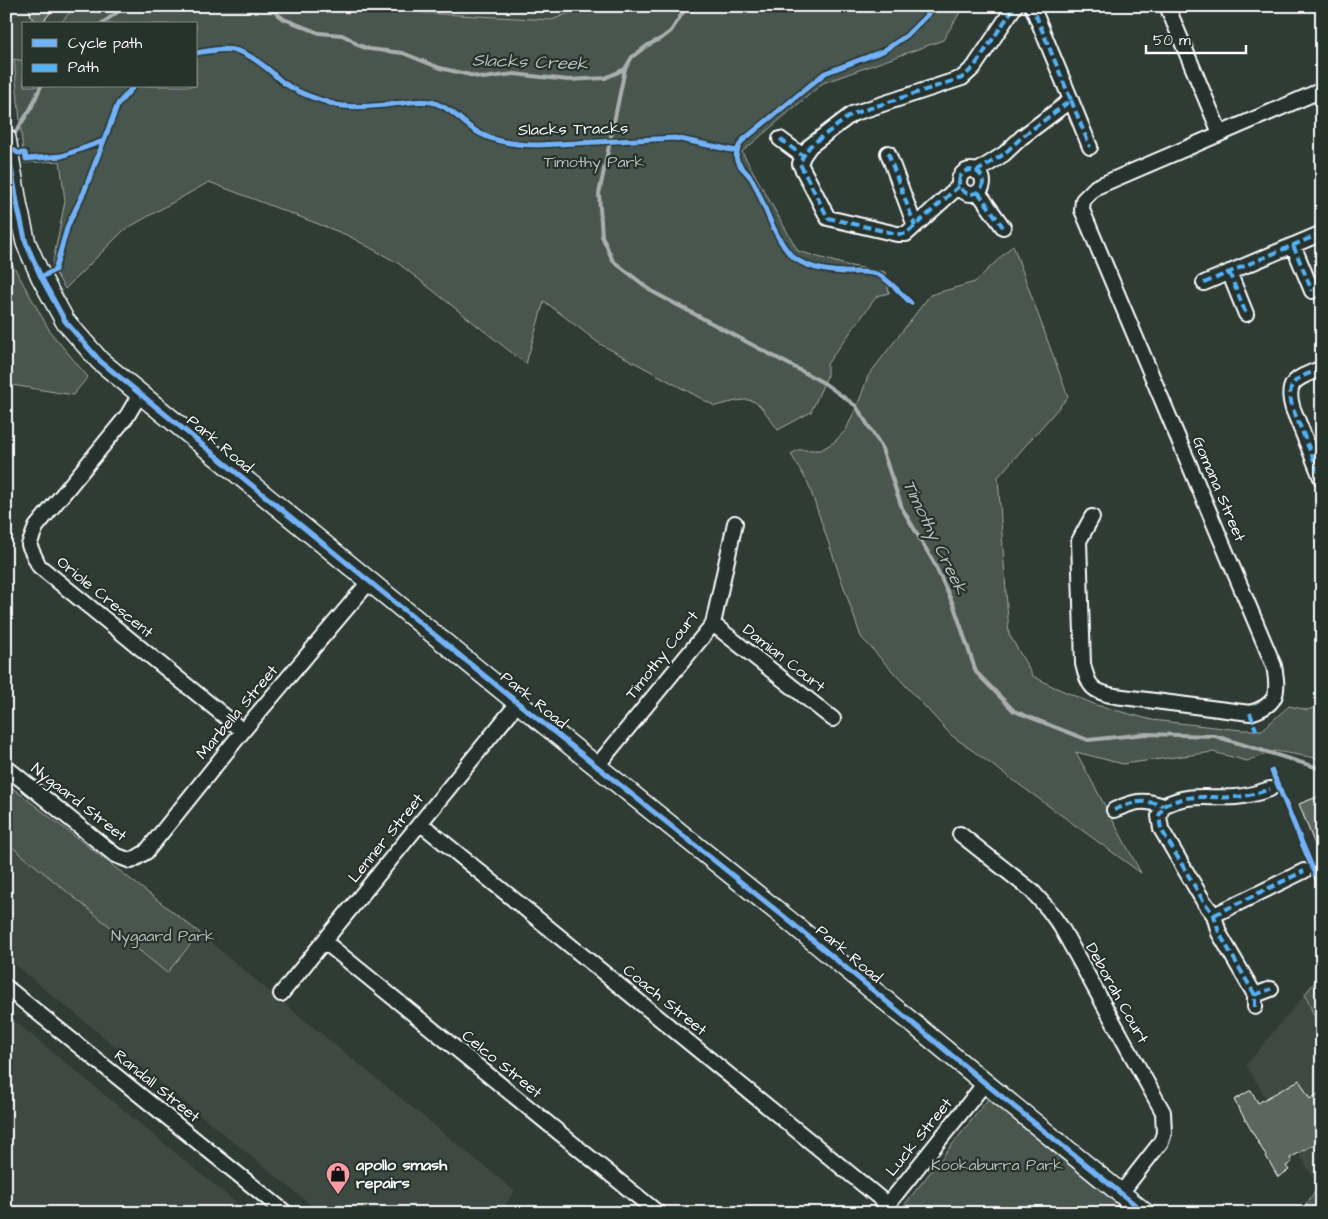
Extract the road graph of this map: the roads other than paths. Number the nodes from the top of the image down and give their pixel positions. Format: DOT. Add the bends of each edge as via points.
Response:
graph roads {
  1 [pos="1016,6"];
  2 [pos="1032,6"];
  3 [pos="1167,6"];
  4 [pos="1322,90"];
  5 [pos="1072,100"];
  6 [pos="1220,133"];
  7 [pos="6,138"];
  8 [pos="780,139"];
  9 [pos="1090,147"];
  10 [pos="888,153"];
  11 [pos="802,156"];
  12 [pos="976,172"];
  13 [pos="959,186"];
  14 [pos="978,192"];
  15 [pos="915,226"];
  16 [pos="1003,227"];
  17 [pos="1322,233"];
  18 [pos="1293,245"];
  19 [pos="1229,272"];
  20 [pos="1204,283"];
  21 [pos="1312,292"];
  22 [pos="1246,314"];
  23 [pos="1322,368"];
  24 [pos="140,394"];
  25 [pos="1322,480"];
  26 [pos="1092,517"];
  27 [pos="735,522"];
  28 [pos="369,582"];
  29 [pos="712,624"];
  30 [pos="518,703"];
  31 [pos="833,720"];
  32 [pos="243,731"];
  33 [pos="596,767"];
  34 [pos="6,768"];
  35 [pos="1270,789"];
  36 [pos="1162,806"];
  37 [pos="1114,810"];
  38 [pos="420,822"];
  39 [pos="960,834"];
  40 [pos="131,861"];
  41 [pos="1304,871"];
  42 [pos="1214,915"];
  43 [pos="325,942"];
  44 [pos="6,987"];
  45 [pos="1271,989"];
  46 [pos="281,994"];
  47 [pos="986,1084"];
  48 [pos="1130,1205"];
  49 [pos="884,1208"];
  50 [pos="286,1213"];
  51 [pos="658,1213"];
  1 -- 11 [label="street" via="974,67 962,78 852,114 810,146"];
  2 -- 5 [label="street"];
  3 -- 6 [label="street"];
  4 -- 6 [label="street, Gomana Street"];
  5 -- 9 [label="street"];
  5 -- 12 [label="street"];
  6 -- 26 [label="street, Gomana Street" via="1096,187 1082,200 1082,210 1274,666 1275,697 1265,709 1250,713 1100,694 1087,682 1083,664 1080,541"];
  7 -- 24 [label="street, Park Road" via="26,243 41,277 65,321 100,361"];
  8 -- 11 [label="street"];
  10 -- 15 [label="street"];
  11 -- 15 [label="street" via="800,164 828,218 897,234 906,234"];
  12 -- 13 [label="street" via="965,172"];
  12 -- 14 [label="street" via="983,182"];
  13 -- 14 [label="street" via="967,194"];
  13 -- 15 [label="street"];
  14 -- 16 [label="street"];
  17 -- 18 [label="street"];
  18 -- 19 [label="street"];
  18 -- 21 [label="street"];
  19 -- 20 [label="street"];
  19 -- 22 [label="street"];
  23 -- 25 [label="street" via="1294,382 1290,390 1293,410"];
  24 -- 28 [label="street, Park Road"];
  24 -- 32 [label="street, Oriole Crescent" via="127,416 36,527 30,545 39,566"];
  27 -- 29 [label="street, Timothy Court"];
  28 -- 30 [label="street, Park Road"];
  28 -- 32 [label="street, Marbella Street"];
  29 -- 31 [label="street, Damian Court"];
  29 -- 33 [label="street, Timothy Court"];
  30 -- 33 [label="street, Park Road"];
  30 -- 38 [label="street, Lenner Street"];
  32 -- 40 [label="street, Marbella Street" via="146,852"];
  33 -- 47 [label="street, Park Road" via="787,919"];
  34 -- 40 [label="street, Nygaard Street" via="115,855"];
  35 -- 36 [label="street" via="1235,797 1189,797"];
  36 -- 37 [label="street" via="1135,801"];
  36 -- 42 [label="street" via="1159,816 1161,829"];
  38 -- 43 [label="street, Lenner Street"];
  38 -- 49 [label="street, Coach Street"];
  39 -- 48 [label="street, Deborah Court" via="1032,891 1061,927 1163,1112 1161,1142"];
  41 -- 42 [label="street"];
  42 -- 45 [label="street" via="1255,1001"];
  43 -- 46 [label="street, Lenner Street"];
  43 -- 51 [label="street, Celco Street"];
  44 -- 50 [label="street, Randall Street"];
  47 -- 48 [label="street, Park Road"];
  47 -- 49 [label="street, Luck Street"];
}
